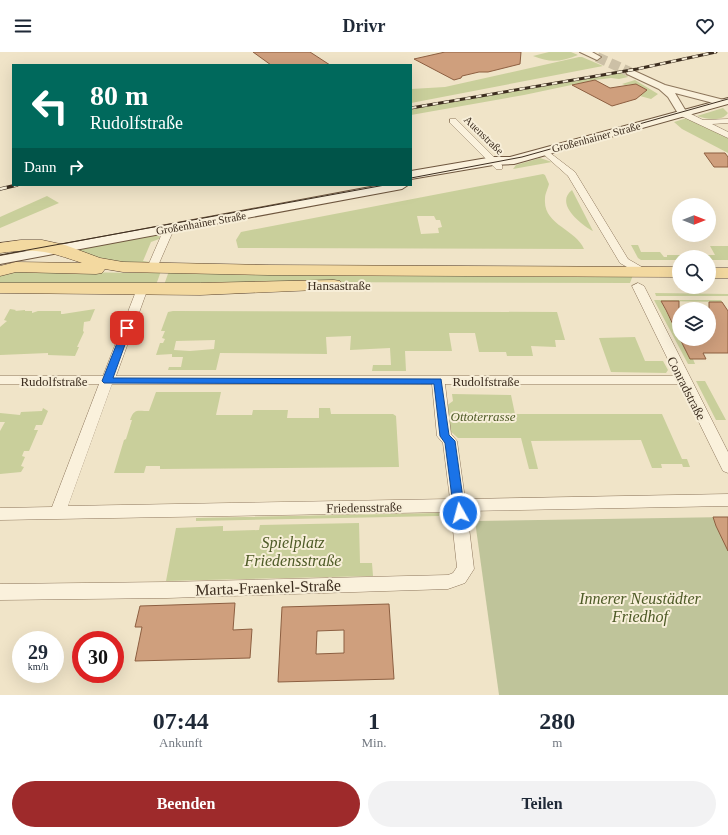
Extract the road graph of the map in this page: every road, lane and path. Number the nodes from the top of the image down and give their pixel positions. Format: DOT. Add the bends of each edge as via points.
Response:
graph roads {
  1 [pos="584,52"];
  2 [pos="597,57"];
  3 [pos="630,72"];
  4 [pos="662,87"];
  5 [pos="726,103"];
  6 [pos="682,113"];
  7 [pos="453,121"];
  8 [pos="698,121"];
  9 [pos="728,121"];
  10 [pos="728,135"];
  11 [pos="544,152"];
  12 [pos="501,163"];
  13 [pos="412,175"];
  14 [pos="412,183"];
  15 [pos="351,186"];
  16 [pos="397,186"];
  17 [pos="169,229"];
  18 [pos="21,245"];
  19 [pos="0,248"];
  20 [pos="59,249"];
  21 [pos="0,260"];
  22 [pos="116,266"];
  23 [pos="152,268"];
  24 [pos="0,271"];
  25 [pos="672,273"];
  26 [pos="716,273"];
  27 [pos="728,273"];
  28 [pos="640,279"];
  29 [pos="672,286"];
  30 [pos="716,287"];
  31 [pos="728,287"];
  32 [pos="0,288"];
  33 [pos="140,292"];
  34 [pos="0,380"];
  35 [pos="683,380"];
  36 [pos="107,381"];
  37 [pos="438,381"];
  38 [pos="728,467"];
  39 [pos="728,500"];
  40 [pos="459,505"];
  41 [pos="58,512"];
  42 [pos="0,514"];
  43 [pos="0,592"];
  1 -- 2 [label="street"];
  3 -- 4 [label="street"];
  4 -- 5 [label="street"];
  4 -- 6 [label="street" via="672,95"];
  5 -- 6 [label="main road, Großenhainer Straße"];
  6 -- 8 [label="street"];
  6 -- 11 [label="main road, Großenhainer Straße"];
  7 -- 12 [label="street, Auenstraße"];
  8 -- 9 [label="street"];
  8 -- 10 [label="street"];
  11 -- 12 [label="main road, Großenhainer Straße"];
  11 -- 28 [label="street" via="572,174 624,261"];
  12 -- 13 [label="main road, Großenhainer Straße"];
  12 -- 14 [label="main road, Großenhainer Straße"];
  15 -- 18 [label="main road, Großenhainer Straße"];
  16 -- 17 [label="main road, Großenhainer Straße"];
  17 -- 20 [label="main road, Großenhainer Straße"];
  17 -- 23 [label="street"];
  18 -- 19 [label="main road, Hansastraße"];
  18 -- 20 [label="main road, Hansastraße" via="42,245"];
  20 -- 21 [label="main road, Großenhainer Straße"];
  20 -- 22 [label="main road, Hansastraße" via="75,256"];
  22 -- 23 [label="main road, Hansastraße"];
  22 -- 24 [label="main road" via="90,269 16,267"];
  23 -- 28 [label="main road, Hansastraße"];
  25 -- 28 [label="main road, Hansastraße"];
  26 -- 27 [label="main road"];
  28 -- 29 [label="main road, Hansastraße"];
  28 -- 33 [label="main road, Hansastraße" via="285,285"];
  28 -- 35 [label="street, Conradstraße"];
  30 -- 31 [label="main road"];
  32 -- 33 [label="main road, Hansastraße"];
  33 -- 36 [label="street"];
  34 -- 36 [label="street, Rudolfstraße"];
  35 -- 37 [label="street, Rudolfstraße"];
  35 -- 38 [label="street, Conradstraße"];
  36 -- 37 [label="street, Rudolfstraße"];
  36 -- 41 [label="street"];
  37 -- 40 [label="street, Marta-Fraenkel-Straße" via="444,436 450,441"];
  39 -- 40 [label="street, Friedensstraße"];
  40 -- 41 [label="street, Friedensstraße"];
  40 -- 43 [label="street, Marta-Fraenkel-Straße" via="466,569 459,578 448,582"];
  41 -- 42 [label="street, Friedensstraße"];
}
